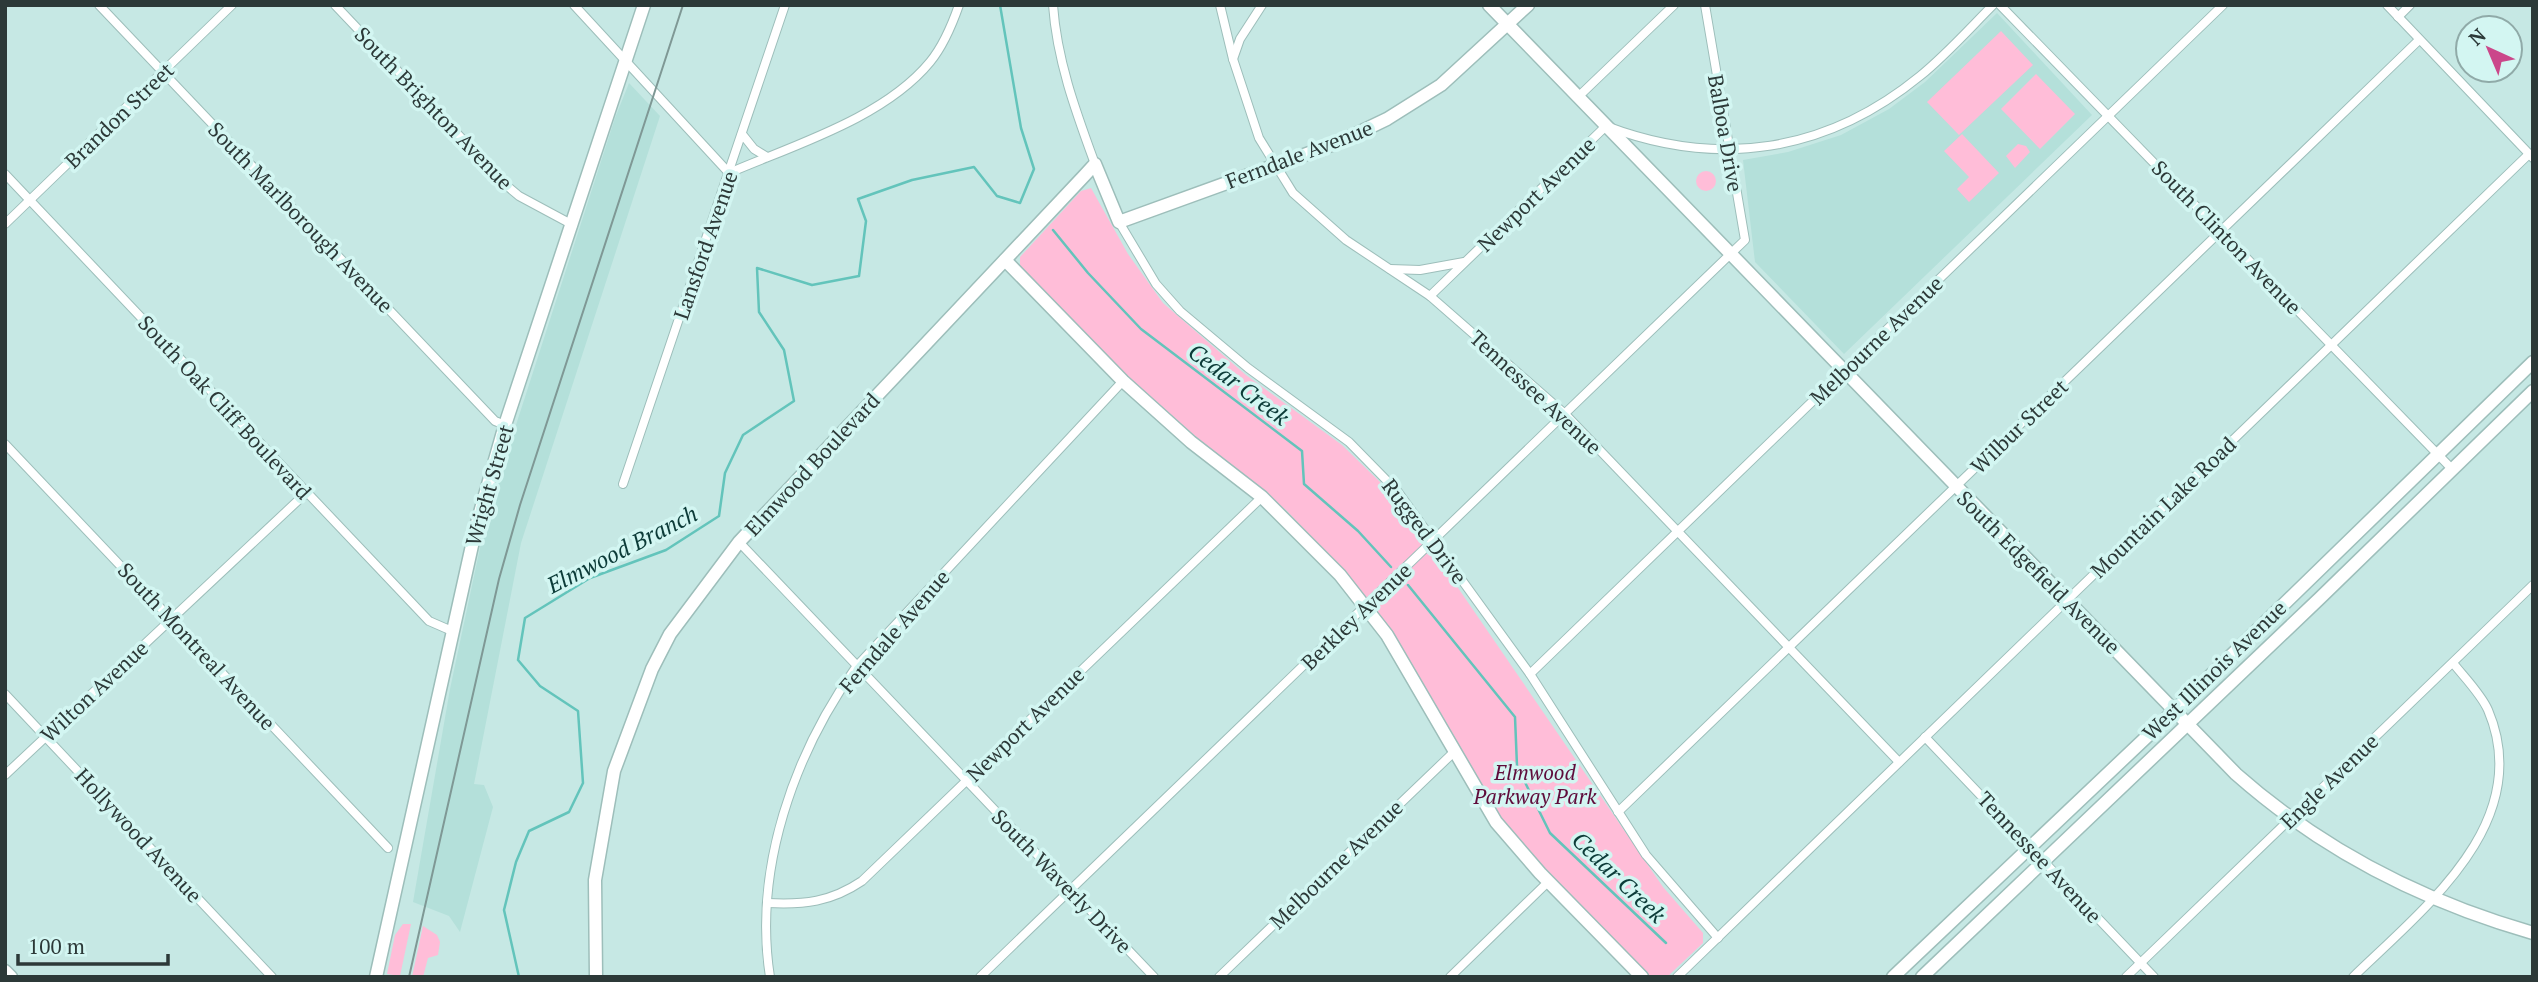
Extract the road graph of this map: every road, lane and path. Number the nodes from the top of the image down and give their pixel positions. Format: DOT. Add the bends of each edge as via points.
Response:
graph roads {
  1 [pos="99,5"];
  2 [pos="232,5"];
  3 [pos="335,5"];
  4 [pos="574,5"];
  5 [pos="644,5"];
  6 [pos="785,5"];
  7 [pos="960,5"];
  8 [pos="1053,5"];
  9 [pos="1220,5"];
  10 [pos="1262,5"];
  11 [pos="1489,5"];
  12 [pos="1528,5"];
  13 [pos="1674,5"];
  14 [pos="1705,5"];
  15 [pos="1993,5"];
  16 [pos="2000,5"];
  17 [pos="2222,5"];
  18 [pos="2387,5"];
  19 [pos="2410,5"];
  20 [pos="2398,17"];
  21 [pos="1508,26"];
  22 [pos="2419,40"];
  23 [pos="626,60"];
  24 [pos="1233,60"];
  25 [pos="163,73"];
  26 [pos="1578,97"];
  27 [pos="2109,115"];
  28 [pos="1606,126"];
  29 [pos="741,134"];
  30 [pos="1729,150"];
  31 [pos="2531,156"];
  32 [pos="767,157"];
  33 [pos="1095,164"];
  34 [pos="1273,166"];
  35 [pos="729,173"];
  36 [pos="5,174"];
  37 [pos="30,200"];
  38 [pos="1119,222"];
  39 [pos="5,225"];
  40 [pos="573,225"];
  41 [pos="2221,231"];
  42 [pos="1731,255"];
  43 [pos="1005,260"];
  44 [pos="1467,261"];
  45 [pos="1390,269"];
  46 [pos="1430,296"];
  47 [pos="2332,344"];
  48 [pos="2533,362"];
  49 [pos="1843,372"];
  50 [pos="1123,381"];
  51 [pos="2533,391"];
  52 [pos="1565,414"];
  53 [pos="505,425"];
  54 [pos="5,444"];
  55 [pos="2437,454"];
  56 [pos="2453,470"];
  57 [pos="623,484"];
  58 [pos="1955,487"];
  59 [pos="306,493"];
  60 [pos="1262,497"];
  61 [pos="1678,532"];
  62 [pos="1434,541"];
  63 [pos="739,542"];
  64 [pos="2305,582"];
  65 [pos="2533,585"];
  66 [pos="2320,598"];
  67 [pos="2066,600"];
  68 [pos="1366,607"];
  69 [pos="172,619"];
  70 [pos="452,631"];
  71 [pos="1788,648"];
  72 [pos="2453,663"];
  73 [pos="856,667"];
  74 [pos="1530,674"];
  75 [pos="5,694"];
  76 [pos="2174,711"];
  77 [pos="2186,725"];
  78 [pos="46,737"];
  79 [pos="1925,737"];
  80 [pos="1454,752"];
  81 [pos="1899,762"];
  82 [pos="5,775"];
  83 [pos="967,780"];
  84 [pos="1618,812"];
  85 [pos="2289,819"];
  86 [pos="2030,846"];
  87 [pos="388,848"];
  88 [pos="2043,860"];
  89 [pos="1549,881"];
  90 [pos="1071,890"];
  91 [pos="2433,900"];
  92 [pos="767,903"];
  93 [pos="2533,933"];
  94 [pos="1718,938"];
  95 [pos="2141,962"];
  96 [pos="1896,976"];
  97 [pos="272,977"];
  98 [pos="376,977"];
  99 [pos="596,977"];
  100 [pos="771,977"];
  101 [pos="980,977"];
  102 [pos="1154,977"];
  103 [pos="1219,977"];
  104 [pos="1450,977"];
  105 [pos="1643,977"];
  106 [pos="1677,977"];
  107 [pos="1922,977"];
  108 [pos="2126,977"];
  109 [pos="2154,977"];
  110 [pos="2353,977"];
  1 -- 25 [label="street, South Marlborough Avenue"];
  2 -- 25 [label="street, Brandon Street"];
  3 -- 40 [label="street, South Brighton Avenue" via="506,185"];
  4 -- 23 [label="street"];
  5 -- 23 [label="street, Wright Street"];
  6 -- 29 [label="street, Lansford Avenue"];
  7 -- 32 [label="street" via="930,62 906,86 862,115"];
  8 -- 33 [label="street" via="1068,89"];
  9 -- 24 [label="street, Tennessee Avenue"];
  10 -- 24 [label="street" via="1240,39"];
  11 -- 21 [label="street, South Edgefield Avenue"];
  12 -- 21 [label="street, Ferndale Avenue"];
  13 -- 26 [label="street"];
  14 -- 30 [label="street, Balboa Drive"];
  15 -- 30 [label="street" via="1922,74 1857,118 1782,145"];
  16 -- 27 [label="street, South Clinton Avenue"];
  17 -- 27 [label="street, Melbourne Avenue"];
  18 -- 20 [label="street"];
  19 -- 20 [label="street"];
  20 -- 22 [label="street"];
  21 -- 26 [label="street, South Edgefield Avenue"];
  21 -- 34 [label="street, Ferndale Avenue" via="1418,101 1349,138"];
  22 -- 31 [label="street"];
  22 -- 41 [label="street, Wilbur Street"];
  23 -- 35 [label="street"];
  23 -- 40 [label="street, Wright Street"];
  24 -- 34 [label="street, Tennessee Avenue"];
  25 -- 37 [label="street, Brandon Street"];
  25 -- 53 [label="street, South Marlborough Avenue" via="495,421"];
  26 -- 28 [label="street, South Edgefield Avenue"];
  27 -- 41 [label="street, South Clinton Avenue"];
  27 -- 49 [label="street, Melbourne Avenue"];
  28 -- 30 [label="street, South Edgefield Avenue" via="1639,138"];
  28 -- 42 [label="street, South Edgefield Avenue"];
  28 -- 44 [label="street, Newport Avenue"];
  29 -- 32 [label="street"];
  29 -- 35 [label="street, Lansford Avenue"];
  30 -- 42 [label="street, Balboa Drive" via="1745,240"];
  31 -- 47 [label="street, Mountain Lake Road"];
  32 -- 35 [label="street"];
  33 -- 38 [label="street, Rugged Drive"];
  33 -- 43 [label="street, Elmwood Boulevard"];
  34 -- 38 [label="street, Ferndale Avenue"];
  34 -- 45 [label="street, Tennessee Avenue" via="1317,217"];
  35 -- 57 [label="street, Lansford Avenue"];
  36 -- 37 [label="street, South Oak Cliff Boulevard"];
  37 -- 39 [label="street, Brandon Street"];
  37 -- 59 [label="street, South Oak Cliff Boulevard"];
  38 -- 62 [label="street, Rugged Drive" via="1156,284 1180,311 1349,442 1398,492"];
  40 -- 53 [label="street, Wright Street"];
  41 -- 47 [label="street, South Clinton Avenue"];
  41 -- 58 [label="street, Wilbur Street"];
  42 -- 49 [label="street, South Edgefield Avenue"];
  42 -- 52 [label="street, Berkley Avenue"];
  43 -- 50 [label="street"];
  43 -- 63 [label="street, Elmwood Boulevard"];
  44 -- 45 [label="street, Newport Avenue" via="1420,270"];
  44 -- 46 [label="street, Newport Avenue"];
  45 -- 46 [label="street, Tennessee Avenue"];
  46 -- 52 [label="street, Tennessee Avenue"];
  47 -- 55 [label="street, South Clinton Avenue"];
  47 -- 67 [label="street, Mountain Lake Road"];
  48 -- 55 [label="street, West Illinois Avenue"];
  49 -- 58 [label="street, South Edgefield Avenue"];
  49 -- 61 [label="street, Melbourne Avenue"];
  50 -- 60 [label="street"];
  50 -- 73 [label="street, Ferndale Avenue"];
  51 -- 56 [label="street, West Illinois Avenue"];
  52 -- 61 [label="street, Tennessee Avenue"];
  52 -- 62 [label="street, Berkley Avenue"];
  53 -- 70 [label="street, Wright Street"];
  54 -- 69 [label="street, South Montreal Avenue"];
  55 -- 56 [label="street, South Clinton Avenue"];
  55 -- 64 [label="street, West Illinois Avenue"];
  56 -- 66 [label="street, West Illinois Avenue"];
  58 -- 67 [label="street, South Edgefield Avenue"];
  58 -- 71 [label="street, Wilbur Street"];
  59 -- 69 [label="street, Wilton Avenue"];
  59 -- 70 [label="street, South Oak Cliff Boulevard" via="429,621"];
  60 -- 68 [label="street"];
  60 -- 83 [label="street, Newport Avenue"];
  61 -- 71 [label="street, Tennessee Avenue"];
  61 -- 74 [label="street, Melbourne Avenue"];
  62 -- 68 [label="street, Berkley Avenue"];
  62 -- 74 [label="street, Rugged Drive"];
  63 -- 73 [label="street, South Waverly Drive"];
  63 -- 99 [label="street, Elmwood Boulevard" via="670,634 624,738 598,847 593,913"];
  64 -- 66 [label="street"];
  64 -- 76 [label="street, West Illinois Avenue"];
  65 -- 72 [label="street, Engle Avenue"];
  66 -- 77 [label="street, West Illinois Avenue"];
  67 -- 76 [label="street, South Edgefield Avenue"];
  67 -- 79 [label="street, Mountain Lake Road"];
  68 -- 80 [label="street"];
  68 -- 90 [label="street, Berkley Avenue"];
  69 -- 78 [label="street, Wilton Avenue"];
  69 -- 87 [label="street, South Montreal Avenue"];
  70 -- 98 [label="street, Wright Street"];
  71 -- 81 [label="street, Tennessee Avenue"];
  71 -- 84 [label="street, Wilbur Street"];
  72 -- 85 [label="street, Engle Avenue"];
  72 -- 91 [label="street" via="2488,708 2499,744 2499,770 2496,793 2479,838"];
  73 -- 83 [label="street, South Waverly Drive"];
  73 -- 92 [label="street, Ferndale Avenue" via="806,754 780,830"];
  74 -- 84 [label="street, Rugged Drive"];
  75 -- 78 [label="street, Hollywood Avenue"];
  76 -- 77 [label="street, South Edgefield Avenue"];
  76 -- 86 [label="street, West Illinois Avenue"];
  77 -- 85 [label="street, South Edgefield Avenue"];
  77 -- 88 [label="street, West Illinois Avenue"];
  78 -- 82 [label="street, Wilton Avenue"];
  78 -- 97 [label="street, Hollywood Avenue"];
  79 -- 81 [label="street, Mountain Lake Road"];
  79 -- 86 [label="street, Tennessee Avenue"];
  80 -- 89 [label="street" via="1496,822"];
  80 -- 103 [label="street, Melbourne Avenue"];
  81 -- 94 [label="street, Mountain Lake Road"];
  83 -- 90 [label="street, South Waverly Drive"];
  83 -- 92 [label="street, Newport Avenue" via="862,881 842,894 822,902"];
  84 -- 94 [label="street, Rugged Drive" via="1664,879"];
  85 -- 91 [label="street, South Edgefield Avenue" via="2358,863"];
  85 -- 95 [label="street, Engle Avenue"];
  86 -- 88 [label="street, Tennessee Avenue"];
  86 -- 96 [label="street, West Illinois Avenue"];
  88 -- 95 [label="street, Tennessee Avenue"];
  88 -- 107 [label="street, West Illinois Avenue"];
  89 -- 104 [label="street"];
  89 -- 105 [label="street"];
  90 -- 101 [label="street, Berkley Avenue"];
  90 -- 102 [label="street, South Waverly Drive"];
  91 -- 93 [label="street, South Edgefield Avenue"];
  91 -- 110 [label="street"];
  92 -- 100 [label="street, Ferndale Avenue"];
  94 -- 106 [label="street, Mountain Lake Road"];
  95 -- 108 [label="street, Engle Avenue"];
  95 -- 109 [label="street, Tennessee Avenue"];
}
